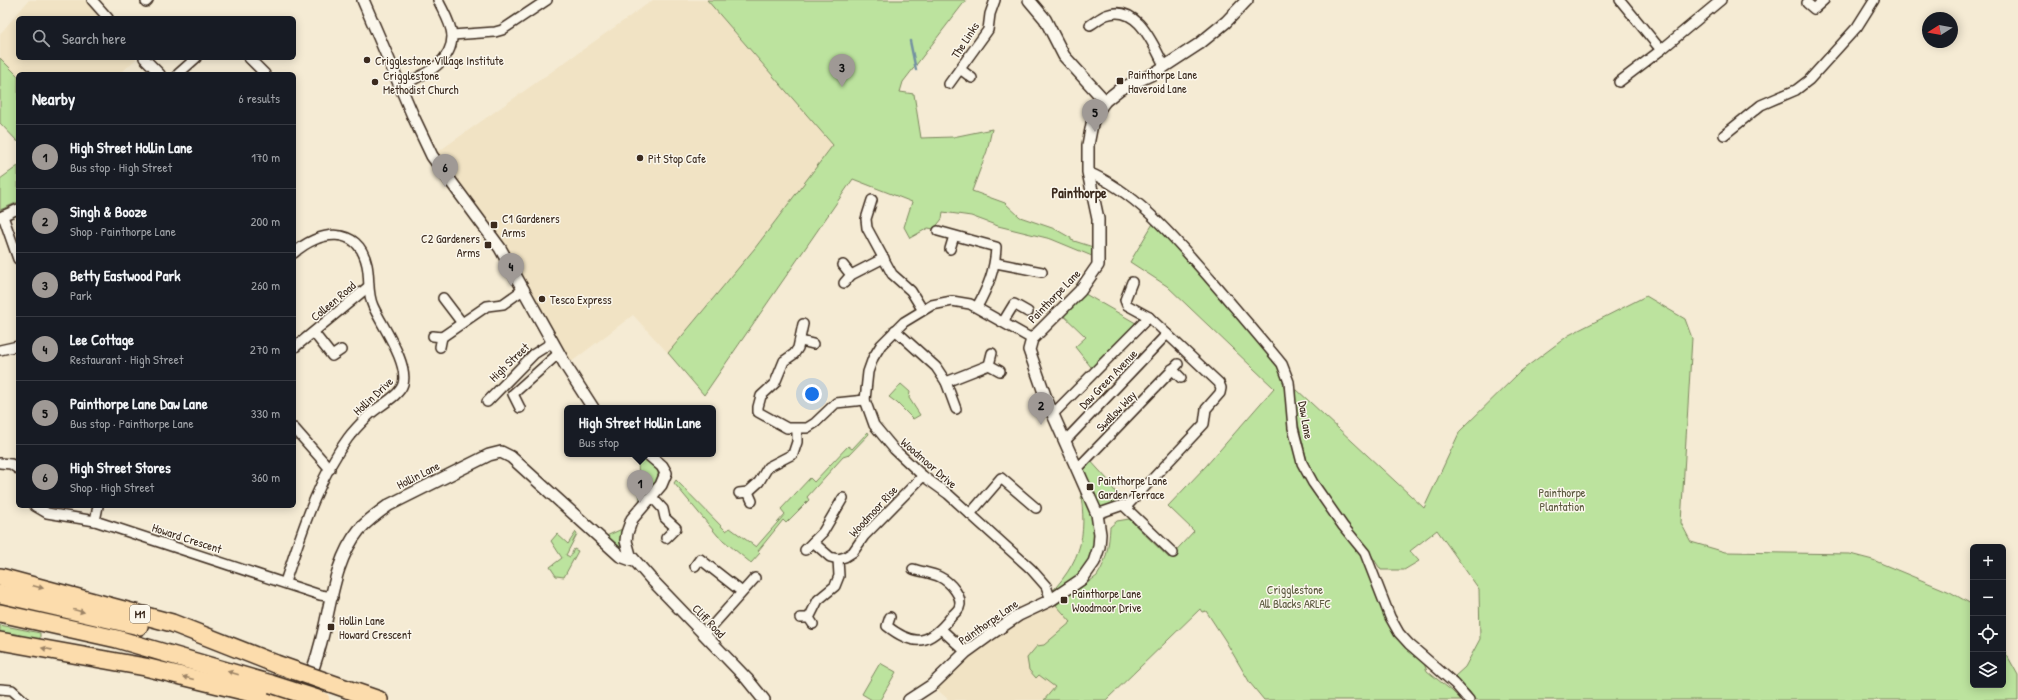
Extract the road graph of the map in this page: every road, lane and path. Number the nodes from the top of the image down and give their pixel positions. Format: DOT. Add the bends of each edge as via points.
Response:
graph roads {
  1 [pos="92,0"];
  2 [pos="363,0"];
  3 [pos="438,0"];
  4 [pos="547,0"];
  5 [pos="995,0"];
  6 [pos="1029,0"];
  7 [pos="1247,0"];
  8 [pos="1620,0"];
  9 [pos="1721,0"];
  10 [pos="1824,0"];
  11 [pos="1874,0"];
  12 [pos="1807,3"];
  13 [pos="106,16"];
  14 [pos="1090,25"];
  15 [pos="452,35"];
  16 [pos="1661,50"];
  17 [pos="146,60"];
  18 [pos="194,60"];
  19 [pos="251,60"];
  20 [pos="1165,66"];
  21 [pos="960,69"];
  22 [pos="158,72"];
  23 [pos="180,72"];
  24 [pos="263,72"];
  25 [pos="972,78"];
  26 [pos="1619,82"];
  27 [pos="949,84"];
  28 [pos="400,86"];
  29 [pos="1105,101"];
  30 [pos="1724,135"];
  31 [pos="1088,172"];
  32 [pos="872,200"];
  33 [pos="16,210"];
  34 [pos="2,217"];
  35 [pos="938,231"];
  36 [pos="954,236"];
  37 [pos="950,249"];
  38 [pos="296,251"];
  39 [pos="16,254"];
  40 [pos="884,258"];
  41 [pos="996,263"];
  42 [pos="844,265"];
  43 [pos="1042,272"];
  44 [pos="851,274"];
  45 [pos="1132,282"];
  46 [pos="844,283"];
  47 [pos="368,287"];
  48 [pos="524,289"];
  49 [pos="443,298"];
  50 [pos="977,307"];
  51 [pos="922,310"];
  52 [pos="1028,312"];
  53 [pos="1149,317"];
  54 [pos="1003,322"];
  55 [pos="462,323"];
  56 [pos="803,324"];
  57 [pos="895,330"];
  58 [pos="314,333"];
  59 [pos="1167,334"];
  60 [pos="433,336"];
  61 [pos="442,338"];
  62 [pos="1032,339"];
  63 [pos="801,341"];
  64 [pos="553,342"];
  65 [pos="813,344"];
  66 [pos="16,346"];
  67 [pos="296,346"];
  68 [pos="440,347"];
  69 [pos="0,350"];
  70 [pos="341,350"];
  71 [pos="559,353"];
  72 [pos="992,354"];
  73 [pos="989,365"];
  74 [pos="1000,372"];
  75 [pos="1181,378"];
  76 [pos="946,382"];
  77 [pos="865,400"];
  78 [pos="487,402"];
  79 [pos="591,405"];
  80 [pos="520,408"];
  81 [pos="956,409"];
  82 [pos="1053,414"];
  83 [pos="797,429"];
  84 [pos="296,430"];
  85 [pos="1066,441"];
  86 [pos="652,457"];
  87 [pos="0,463"];
  88 [pos="16,468"];
  89 [pos="330,469"];
  90 [pos="1077,469"];
  91 [pos="922,476"];
  92 [pos="746,495"];
  93 [pos="651,496"];
  94 [pos="843,498"];
  95 [pos="1126,507"];
  96 [pos="38,508"];
  97 [pos="98,508"];
  98 [pos="1036,508"];
  99 [pos="970,514"];
  100 [pos="1097,514"];
  101 [pos="95,521"];
  102 [pos="666,538"];
  103 [pos="813,542"];
  104 [pos="805,550"];
  105 [pos="1173,553"];
  106 [pos="838,560"];
  107 [pos="634,561"];
  108 [pos="930,564"];
  109 [pos="695,566"];
  110 [pos="913,569"];
  111 [pos="927,574"];
  112 [pos="0,577"];
  113 [pos="755,578"];
  114 [pos="285,582"];
  115 [pos="742,592"];
  116 [pos="0,594"];
  117 [pos="333,597"];
  118 [pos="1051,600"];
  119 [pos="0,613"];
  120 [pos="890,617"];
  121 [pos="800,618"];
  122 [pos="942,630"];
  123 [pos="704,635"];
  124 [pos="0,641"];
  125 [pos="966,652"];
  126 [pos="276,664"];
  127 [pos="0,689"];
  128 [pos="273,694"];
  129 [pos="23,700"];
  130 [pos="300,700"];
  131 [pos="321,700"];
  132 [pos="379,700"];
  133 [pos="764,700"];
  134 [pos="909,700"];
  135 [pos="1469,700"];
  1 -- 13 [label="street"];
  2 -- 28 [label="street"];
  3 -- 15 [label="street"];
  4 -- 15 [label="street" via="502,30"];
  5 -- 21 [label="street, The Links" via="988,30"];
  6 -- 29 [label="street" via="1045,19 1064,56"];
  7 -- 20 [label="street, Painthorpe Lane" via="1210,35"];
  8 -- 16 [label="street"];
  9 -- 16 [label="street"];
  10 -- 12 [label="street" via="1814,9"];
  11 -- 30 [label="street" via="1857,27 1809,80 1796,90 1761,105"];
  14 -- 20 [label="street" via="1106,15 1120,13 1136,19"];
  15 -- 28 [label="street" via="450,48 436,67"];
  16 -- 26 [label="street"];
  17 -- 22 [label="street"];
  18 -- 23 [label="street"];
  19 -- 24 [label="street"];
  20 -- 29 [label="street, Painthorpe Lane" via="1120,89"];
  21 -- 25 [label="street, The Links"];
  21 -- 27 [label="street, The Links"];
  28 -- 48 [label="street" via="432,156 500,248"];
  29 -- 31 [label="street, Painthorpe Lane" via="1092,124 1088,144"];
  31 -- 62 [label="street, Painthorpe Lane" via="1098,219 1098,265 1080,291"];
  31 -- 135 [label="street, Daw Lane" via="1106,180 1155,219 1282,364 1289,382 1294,428 1302,463 1343,526 1365,553 1390,617 1399,633"];
  32 -- 40 [label="street" via="863,214 867,228"];
  33 -- 34 [label="street"];
  34 -- 39 [label="street"];
  35 -- 36 [label="street"];
  36 -- 37 [label="street"];
  36 -- 41 [label="street" via="996,247"];
  38 -- 47 [label="street, Hollin Drive" via="318,237 334,234 344,236 360,249 367,265"];
  40 -- 44 [label="street"];
  40 -- 51 [label="street" via="892,274 911,291"];
  41 -- 43 [label="street" via="1031,274"];
  41 -- 50 [label="street" via="990,283"];
  42 -- 44 [label="street"];
  44 -- 46 [label="street"];
  45 -- 53 [label="street" via="1125,300 1127,305"];
  47 -- 58 [label="street, Colleen Road"];
  47 -- 89 [label="street, Hollin Drive" via="372,305 403,365 403,385 348,438"];
  48 -- 55 [label="street" via="503,304 487,306"];
  48 -- 64 [label="street"];
  49 -- 55 [label="street" via="452,303"];
  50 -- 51 [label="street, Woodmoor Drive" via="962,301 952,301"];
  50 -- 54 [label="street, Woodmoor Drive"];
  51 -- 57 [label="street, Woodmoor Drive"];
  52 -- 54 [label="street" via="1014,304"];
  53 -- 59 [label="street"];
  53 -- 82 [label="street"];
  54 -- 62 [label="street, Woodmoor Drive"];
  55 -- 61 [label="street"];
  56 -- 63 [label="street"];
  57 -- 76 [label="street" via="936,367"];
  57 -- 77 [label="street, Woodmoor Drive" via="873,358 868,372"];
  58 -- 67 [label="street, Colleen Road"];
  58 -- 70 [label="street, Colleen Road" via="332,356"];
  59 -- 85 [label="street, Daw Green Avenue"];
  59 -- 95 [label="street" via="1219,382 1220,393 1206,409 1204,424"];
  60 -- 61 [label="street"];
  61 -- 68 [label="street"];
  62 -- 82 [label="street, Painthorpe Lane" via="1029,350"];
  63 -- 65 [label="street"];
  63 -- 83 [label="street" via="794,354 784,361 775,383 762,396 758,407 758,412 777,424"];
  64 -- 71 [label="street"];
  64 -- 78 [label="street, High Street" via="534,354"];
  66 -- 69 [label="street"];
  71 -- 79 [label="street"];
  71 -- 80 [label="street" via="513,394"];
  72 -- 73 [label="street"];
  73 -- 74 [label="street"];
  73 -- 76 [label="street"];
  75 -- 90 [label="street, Swallow Way" via="1175,366"];
  76 -- 81 [label="street"];
  77 -- 83 [label="street" via="836,403 815,423 807,428"];
  77 -- 91 [label="street, Woodmoor Drive" via="874,425"];
  82 -- 85 [label="street, Painthorpe Lane"];
  83 -- 92 [label="street" via="797,442 793,454 768,467 759,482"];
  84 -- 89 [label="street"];
  85 -- 90 [label="street, Painthorpe Lane"];
  86 -- 93 [label="street" via="666,472 661,485"];
  87 -- 88 [label="street" via="11,464"];
  89 -- 114 [label="street, Hollin Drive" via="301,534"];
  90 -- 100 [label="street, Painthorpe Lane"];
  91 -- 99 [label="street, Woodmoor Drive" via="948,494"];
  91 -- 106 [label="street, Woodmoor Rise" via="864,536 853,552"];
  93 -- 102 [label="street" via="663,509 665,518 680,528"];
  93 -- 107 [label="street" via="632,520 626,533 628,548"];
  94 -- 103 [label="street" via="823,532"];
  95 -- 100 [label="street" via="1123,505"];
  95 -- 105 [label="street"];
  96 -- 101 [label="street, Howard Crescent" via="47,513"];
  97 -- 101 [label="street"];
  98 -- 99 [label="street" via="1001,478"];
  99 -- 118 [label="street, Woodmoor Drive" via="1031,569 1046,586"];
  100 -- 118 [label="street, Painthorpe Lane" via="1100,534 1094,562 1082,579"];
  101 -- 114 [label="street, Howard Crescent"];
  103 -- 104 [label="street"];
  103 -- 106 [label="street" via="830,557"];
  106 -- 121 [label="street" via="839,576 835,586 818,600 811,621"];
  107 -- 117 [label="street, Hollin Lane" via="620,556 511,457 501,452 489,455 441,478 389,504 377,513 359,530 351,542 337,575"];
  107 -- 123 [label="street, Cliff Road"];
  108 -- 111 [label="street"];
  109 -- 115 [label="street" via="700,560"];
  110 -- 111 [label="street"];
  111 -- 122 [label="street" via="940,577 960,596 958,610"];
  112 -- 126 [label="highway, M1, one-way" via="172,623"];
  113 -- 115 [label="street"];
  114 -- 117 [label="street, Howard Crescent"];
  115 -- 123 [label="street"];
  116 -- 126 [label="highway, M1, one-way" via="144,627"];
  117 -- 130 [label="street, Hollin Lane" via="312,675"];
  118 -- 125 [label="street, Painthorpe Lane" via="1019,614"];
  128 -- 119 [label="highway, one-way" via="117,639"];
  120 -- 122 [label="street" via="887,626 910,640 927,638"];
  122 -- 125 [label="street"];
  123 -- 133 [label="street, Cliff Road"];
  128 -- 124 [label="highway, one-way" via="145,667"];
  125 -- 134 [label="street, Painthorpe Lane" via="937,681"];
  126 -- 132 [label="highway, M1, bridge"];
  127 -- 129 [label="street" via="12,690"];
  128 -- 131 [label="highway, bridge"];
}
